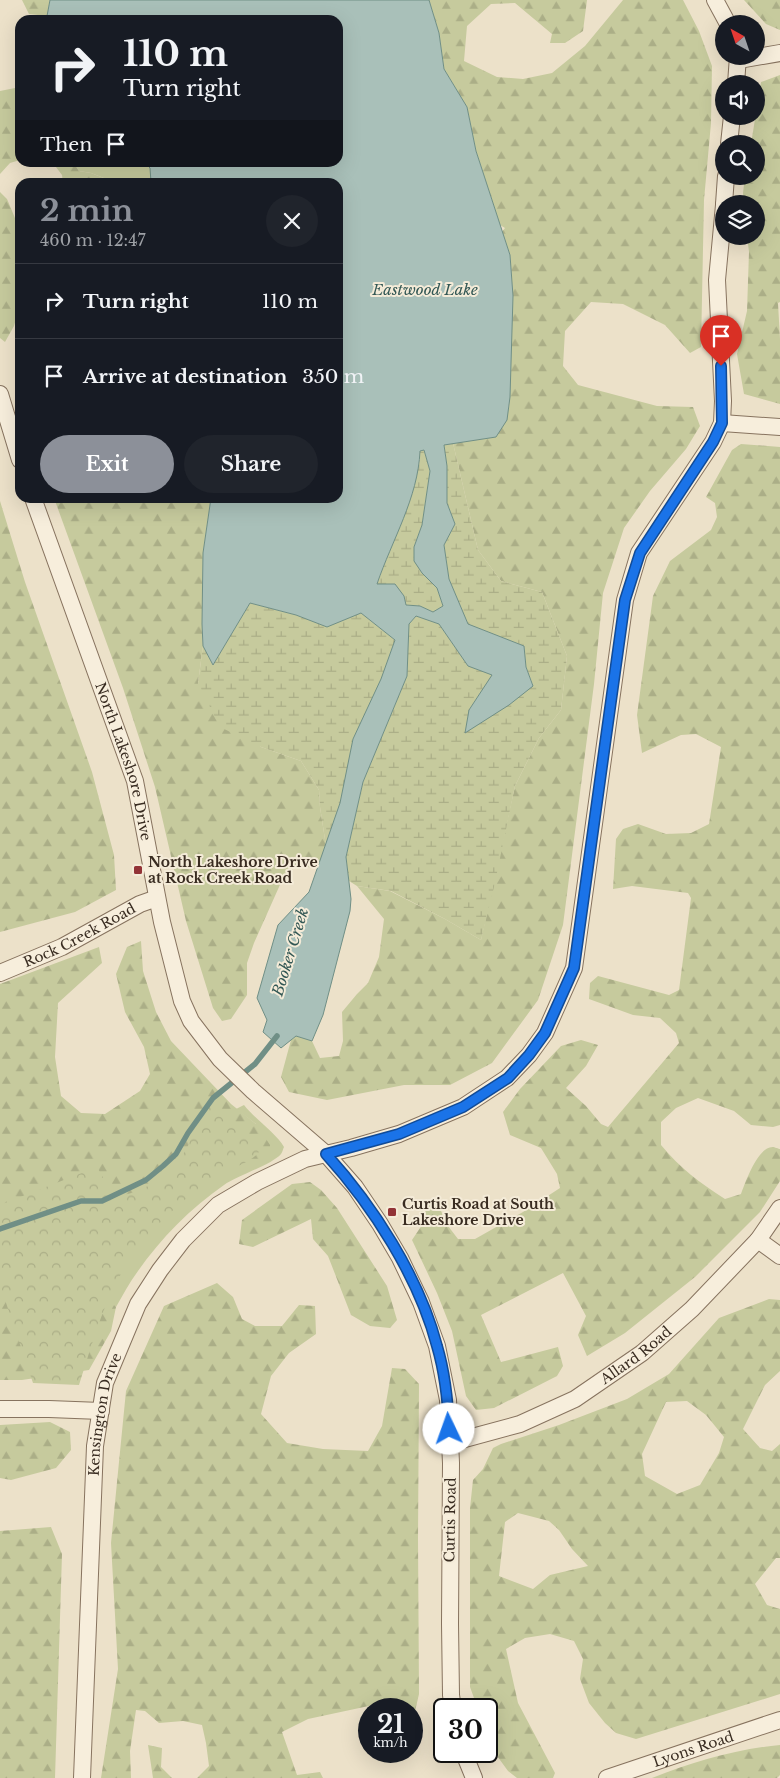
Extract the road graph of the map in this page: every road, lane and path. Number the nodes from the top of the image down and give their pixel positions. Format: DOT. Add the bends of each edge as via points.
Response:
graph roads {
  1 [pos="715,0"];
  2 [pos="723,15"];
  3 [pos="780,53"];
  4 [pos="765,55"];
  5 [pos="720,245"];
  6 [pos="0,394"];
  7 [pos="722,423"];
  8 [pos="780,427"];
  9 [pos="15,444"];
  10 [pos="35,503"];
  11 [pos="157,898"];
  12 [pos="0,973"];
  13 [pos="326,1154"];
  14 [pos="780,1208"];
  15 [pos="758,1240"];
  16 [pos="780,1256"];
  17 [pos="0,1410"];
  18 [pos="100,1411"];
  19 [pos="450,1443"];
  20 [pos="451,1698"];
  21 [pos="780,1720"];
  22 [pos="468,1763"];
  23 [pos="82,1778"];
  24 [pos="474,1778"];
  25 [pos="607,1778"];
  1 -- 2 [label="street"];
  3 -- 4 [label="street"];
  5 -- 7 [label="street" via="717,280"];
  6 -- 9 [label="street"];
  7 -- 8 [label="street"];
  7 -- 13 [label="street, Kensington Drive" via="713,442 640,553 625,600 574,968 545,1033 508,1078 463,1107 399,1134"];
  10 -- 11 [label="street, North Lakeshore Drive" via="135,781"];
  11 -- 12 [label="street, Rock Creek Road" via="62,947"];
  11 -- 13 [label="street, North Lakeshore Drive" via="182,1001 191,1021 220,1059 252,1091"];
  13 -- 18 [label="street, Kensington Drive" via="257,1182 218,1205 183,1240 138,1304 105,1384"];
  13 -- 19 [label="street, Curtis Road" via="355,1187 380,1224 421,1302 437,1346 448,1400"];
  14 -- 15 [label="street, Allard Road"];
  15 -- 16 [label="street"];
  15 -- 19 [label="street, Allard Road" via="692,1309 642,1353 575,1399 520,1424"];
  17 -- 18 [label="street"];
  18 -- 23 [label="street, Kensington Drive" via="94,1446"];
  19 -- 20 [label="street, Curtis Road"];
  21 -- 25 [label="street, Lyons Road"];
  22 -- 24 [label="street"];
}
